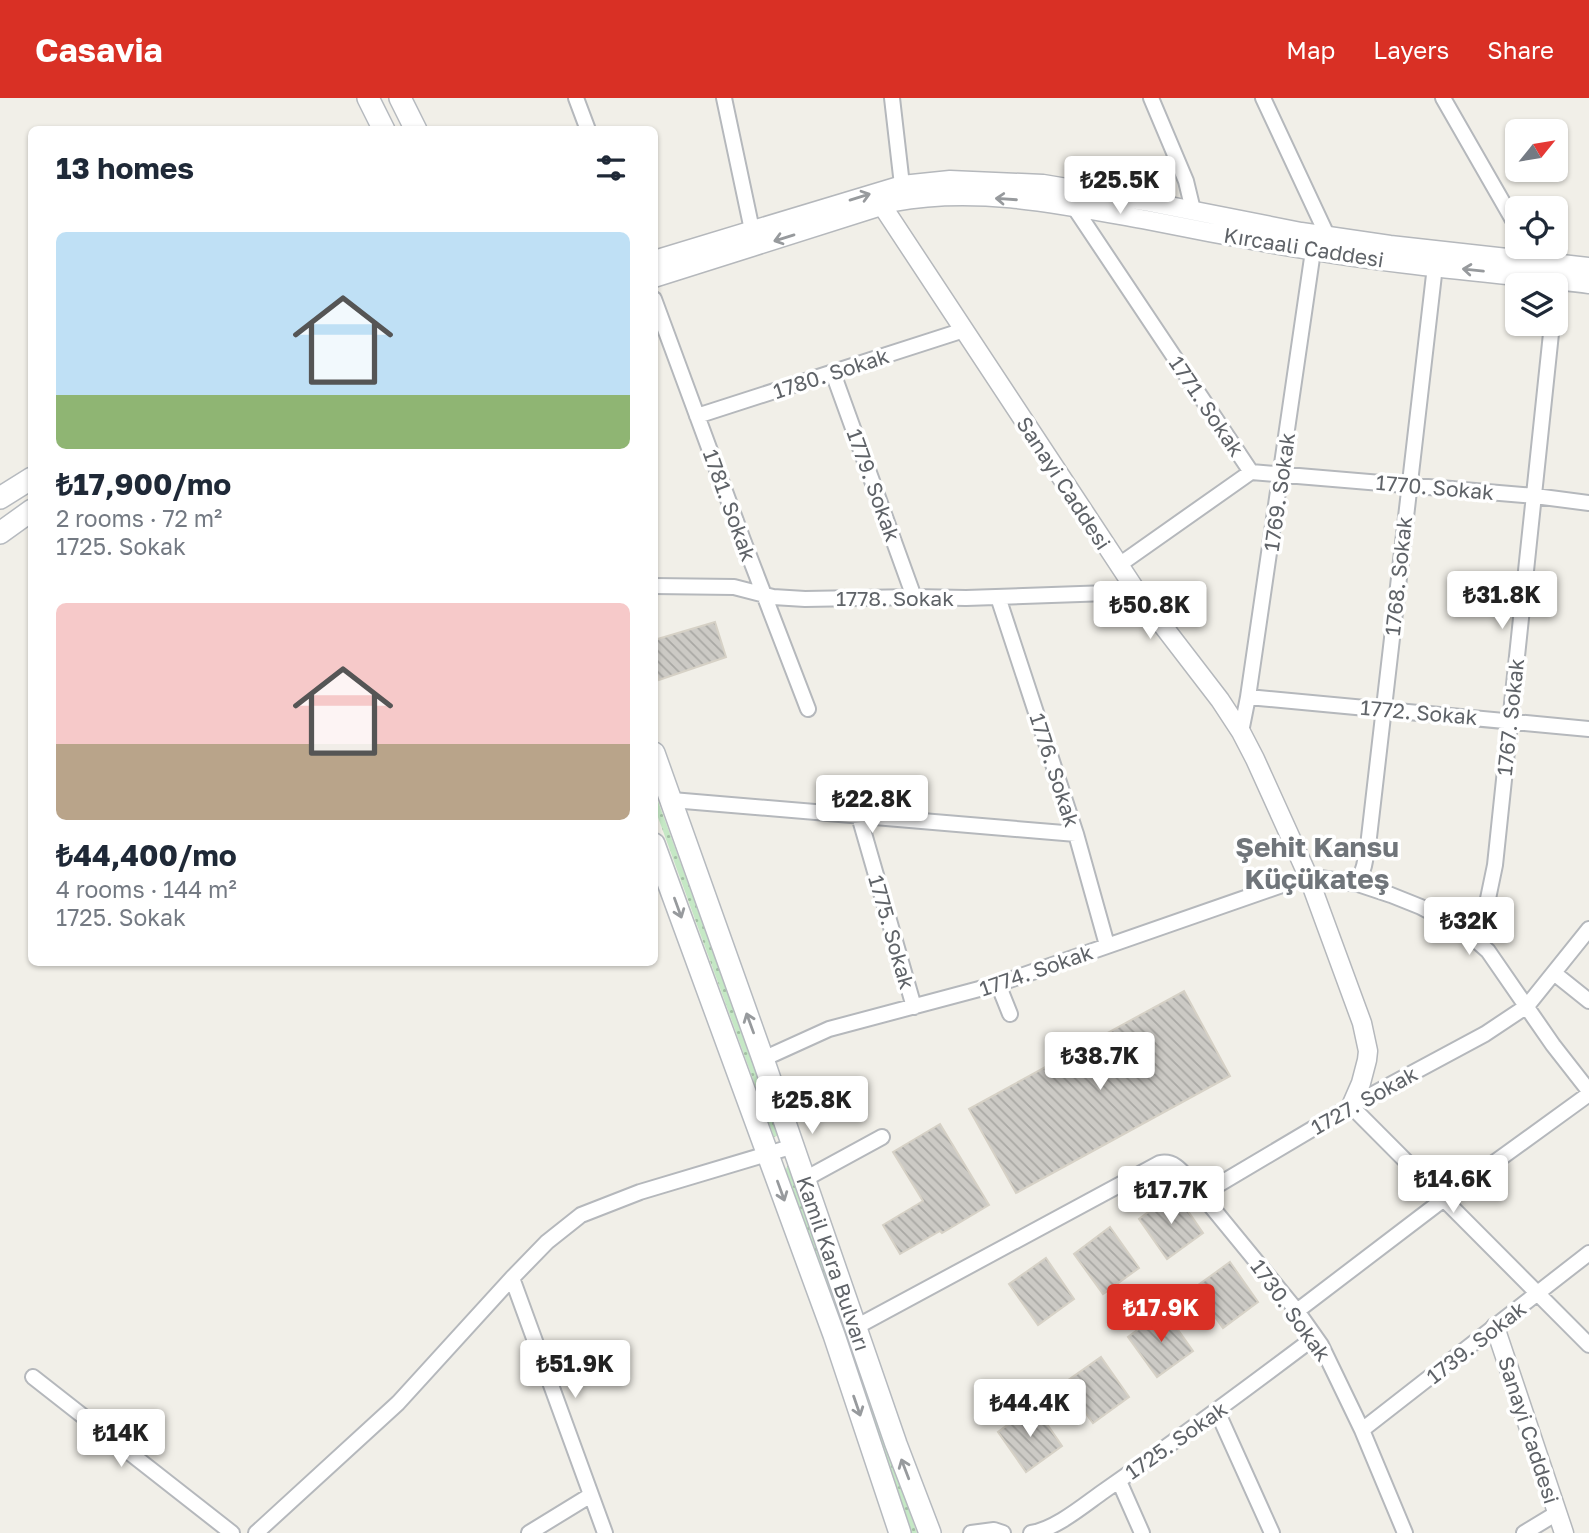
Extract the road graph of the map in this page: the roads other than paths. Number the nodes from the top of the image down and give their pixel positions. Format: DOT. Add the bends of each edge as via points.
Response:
graph roads {
  1 [pos="368,98"];
  2 [pos="400,98"];
  3 [pos="576,98"];
  4 [pos="724,98"];
  5 [pos="892,98"];
  6 [pos="1151,98"];
  7 [pos="1263,98"];
  8 [pos="1443,98"];
  9 [pos="382,126"];
  10 [pos="414,126"];
  11 [pos="586,126"];
  12 [pos="902,185"];
  13 [pos="883,206"];
  14 [pos="1074,206"];
  15 [pos="1505,206"];
  16 [pos="1193,211"];
  17 [pos="752,230"];
  18 [pos="1327,235"];
  19 [pos="1312,251"];
  20 [pos="1505,252"];
  21 [pos="658,259"];
  22 [pos="1555,259"];
  23 [pos="1435,266"];
  24 [pos="1589,267"];
  25 [pos="1505,276"];
  26 [pos="658,277"];
  27 [pos="1568,283"];
  28 [pos="1589,284"];
  29 [pos="658,310"];
  30 [pos="964,330"];
  31 [pos="1551,336"];
  32 [pos="833,373"];
  33 [pos="697,416"];
  34 [pos="1251,472"];
  35 [pos="1281,475"];
  36 [pos="28,480"];
  37 [pos="1409,485"];
  38 [pos="1535,496"];
  39 [pos="0,498"];
  40 [pos="1589,503"];
  41 [pos="28,513"];
  42 [pos="0,533"];
  43 [pos="1119,565"];
  44 [pos="658,586"];
  45 [pos="1137,592"];
  46 [pos="763,593"];
  47 [pos="914,597"];
  48 [pos="998,597"];
  49 [pos="1248,697"];
  50 [pos="808,709"];
  51 [pos="1384,709"];
  52 [pos="1509,720"];
  53 [pos="1589,729"];
  54 [pos="1241,732"];
  55 [pos="658,764"];
  56 [pos="671,800"];
  57 [pos="859,816"];
  58 [pos="1076,834"];
  59 [pos="658,855"];
  60 [pos="1308,876"];
  61 [pos="1357,884"];
  62 [pos="1589,929"];
  63 [pos="1479,942"];
  64 [pos="1107,945"];
  65 [pos="1554,973"];
  66 [pos="998,984"];
  67 [pos="1589,1001"];
  68 [pos="1527,1006"];
  69 [pos="914,1007"];
  70 [pos="1010,1014"];
  71 [pos="763,1059"];
  72 [pos="1589,1092"];
  73 [pos="1351,1106"];
  74 [pos="882,1137"];
  75 [pos="794,1146"];
  76 [pos="767,1153"];
  77 [pos="805,1179"];
  78 [pos="1201,1195"];
  79 [pos="1444,1199"];
  80 [pos="1589,1253"];
  81 [pos="512,1278"];
  82 [pos="1537,1293"];
  83 [pos="1297,1311"];
  84 [pos="856,1326"];
  85 [pos="1495,1327"];
  86 [pos="1315,1336"];
  87 [pos="1589,1345"];
  88 [pos="33,1377"];
  89 [pos="1217,1411"];
  90 [pos="1362,1430"];
  91 [pos="1119,1481"];
  92 [pos="591,1495"];
  93 [pos="1557,1513"];
  94 [pos="232,1533"];
  95 [pos="256,1533"];
  96 [pos="529,1533"];
  97 [pos="605,1533"];
  98 [pos="901,1533"];
  99 [pos="930,1533"];
  100 [pos="971,1533"];
  101 [pos="1004,1533"];
  102 [pos="1031,1533"];
  103 [pos="1142,1533"];
  104 [pos="1272,1533"];
  105 [pos="1405,1533"];
  106 [pos="1524,1533"];
  107 [pos="1564,1533"];
  1 -- 9 [label="main road"];
  2 -- 10 [label="main road"];
  3 -- 11 [label="street"];
  4 -- 17 [label="street"];
  5 -- 12 [label="street"];
  6 -- 16 [label="street" via="1186,181"];
  7 -- 18 [label="street"];
  8 -- 15 [label="street"];
  12 -- 16 [label="street, Kırcaali Caddesi" via="950,180 1043,184"];
  17 -- 12 [label="street, Kırcaali Caddesi, one-way"];
  14 -- 13 [label="street, Kırcaali Caddesi, one-way" via="964,197"];
  13 -- 26 [label="street, Kırcaali Caddesi, one-way"];
  13 -- 30 [label="street, Sanayi Caddesi"];
  14 -- 19 [label="street, Kırcaali Caddesi"];
  14 -- 34 [label="street, 1771. Sokak"];
  16 -- 18 [label="street, Kırcaali Caddesi"];
  17 -- 21 [label="street, Kırcaali Caddesi"];
  18 -- 20 [label="street, Kırcaali Caddesi" via="1390,245"];
  19 -- 23 [label="street, Kırcaali Caddesi"];
  19 -- 35 [label="street, 1769. Sokak"];
  22 -- 24 [label="street, Kırcaali Caddesi"];
  25 -- 23 [label="street, Kırcaali Caddesi, one-way"];
  23 -- 37 [label="street, 1768. Sokak"];
  27 -- 28 [label="street, Kırcaali Caddesi"];
  29 -- 33 [label="street, 1781. Sokak"];
  30 -- 32 [label="street, 1780. Sokak"];
  30 -- 43 [label="street, Sanayi Caddesi"];
  31 -- 38 [label="street, 1767. Sokak"];
  32 -- 33 [label="street, 1780. Sokak"];
  32 -- 47 [label="street, 1779. Sokak"];
  33 -- 46 [label="street, 1781. Sokak"];
  34 -- 35 [label="street, 1770. Sokak"];
  34 -- 43 [label="street, 1771. Sokak"];
  35 -- 37 [label="street, 1770. Sokak"];
  35 -- 49 [label="street, 1769. Sokak"];
  36 -- 39 [label="main road"];
  37 -- 38 [label="street, 1770. Sokak"];
  37 -- 51 [label="street, 1768. Sokak"];
  38 -- 40 [label="street, 1770. Sokak"];
  38 -- 52 [label="street, 1767. Sokak"];
  41 -- 42 [label="main road"];
  43 -- 45 [label="street, Sanayi Caddesi"];
  44 -- 46 [label="street, 1778. Sokak" via="734,587"];
  45 -- 48 [label="street, 1778. Sokak"];
  45 -- 54 [label="street, Sanayi Caddesi"];
  46 -- 47 [label="street, 1778. Sokak" via="805,599"];
  46 -- 50 [label="street, 1781. Sokak"];
  47 -- 48 [label="street, 1778. Sokak"];
  48 -- 58 [label="street, 1776. Sokak"];
  49 -- 51 [label="street, 1772. Sokak"];
  49 -- 54 [label="street, 1769. Sokak"];
  51 -- 52 [label="street, 1772. Sokak"];
  51 -- 61 [label="street, 1768. Sokak" via="1367,857"];
  52 -- 53 [label="street, 1772. Sokak"];
  52 -- 63 [label="street, 1767. Sokak" via="1495,865"];
  54 -- 60 [label="street, Sanayi Caddesi"];
  55 -- 56 [label="main road, Kamil Kara Bulvarı"];
  56 -- 57 [label="street"];
  71 -- 56 [label="main road, Kamil Kara Bulvarı, one-way"];
  57 -- 58 [label="street"];
  57 -- 69 [label="street, 1775. Sokak"];
  58 -- 64 [label="street, 1776. Sokak"];
  59 -- 76 [label="main road, Kamil Kara Bulvarı, one-way"];
  60 -- 61 [label="street"];
  60 -- 64 [label="street, 1774. Sokak"];
  60 -- 73 [label="street, Sanayi Caddesi" via="1366,1039 1365,1071"];
  61 -- 63 [label="street" via="1421,907"];
  62 -- 65 [label="street, 1727. Sokak"];
  63 -- 68 [label="street"];
  64 -- 66 [label="street, 1774. Sokak"];
  65 -- 67 [label="street"];
  65 -- 68 [label="street, 1727. Sokak"];
  66 -- 69 [label="street, 1774. Sokak"];
  66 -- 70 [label="street"];
  68 -- 72 [label="street"];
  68 -- 73 [label="street, 1727. Sokak" via="1486,1034"];
  69 -- 71 [label="street, 1774. Sokak" via="829,1029"];
  71 -- 75 [label="main road, Kamil Kara Bulvarı"];
  72 -- 79 [label="street"];
  73 -- 78 [label="street, 1727. Sokak"];
  73 -- 79 [label="street"];
  74 -- 77 [label="street"];
  75 -- 76 [label="street"];
  75 -- 77 [label="main road, Kamil Kara Bulvarı"];
  76 -- 81 [label="street" via="582,1214"];
  76 -- 98 [label="main road, Kamil Kara Bulvarı, one-way"];
  77 -- 84 [label="main road, Kamil Kara Bulvarı"];
  78 -- 83 [label="street, 1730. Sokak"];
  78 -- 84 [label="street, 1730. Sokak" via="1176,1165 1160,1163"];
  79 -- 82 [label="street"];
  79 -- 83 [label="street"];
  80 -- 82 [label="street, 1739. Sokak"];
  81 -- 92 [label="street"];
  81 -- 95 [label="street" via="398,1403"];
  82 -- 85 [label="street, 1739. Sokak"];
  82 -- 87 [label="street"];
  83 -- 86 [label="street, 1730. Sokak"];
  99 -- 84 [label="main road, Kamil Kara Bulvarı, one-way"];
  85 -- 90 [label="street, 1739. Sokak"];
  85 -- 93 [label="street, Sanayi Caddesi"];
  86 -- 89 [label="street, 1725. Sokak"];
  86 -- 90 [label="street, 1730. Sokak"];
  88 -- 94 [label="street"];
  89 -- 91 [label="street, 1725. Sokak"];
  89 -- 104 [label="street"];
  90 -- 105 [label="street, 1730. Sokak"];
  91 -- 102 [label="street, 1725. Sokak" via="1050,1527"];
  91 -- 103 [label="street"];
  92 -- 96 [label="street"];
  92 -- 97 [label="street"];
  93 -- 106 [label="street"];
  93 -- 107 [label="street, Sanayi Caddesi"];
  100 -- 101 [label="street"];
}
